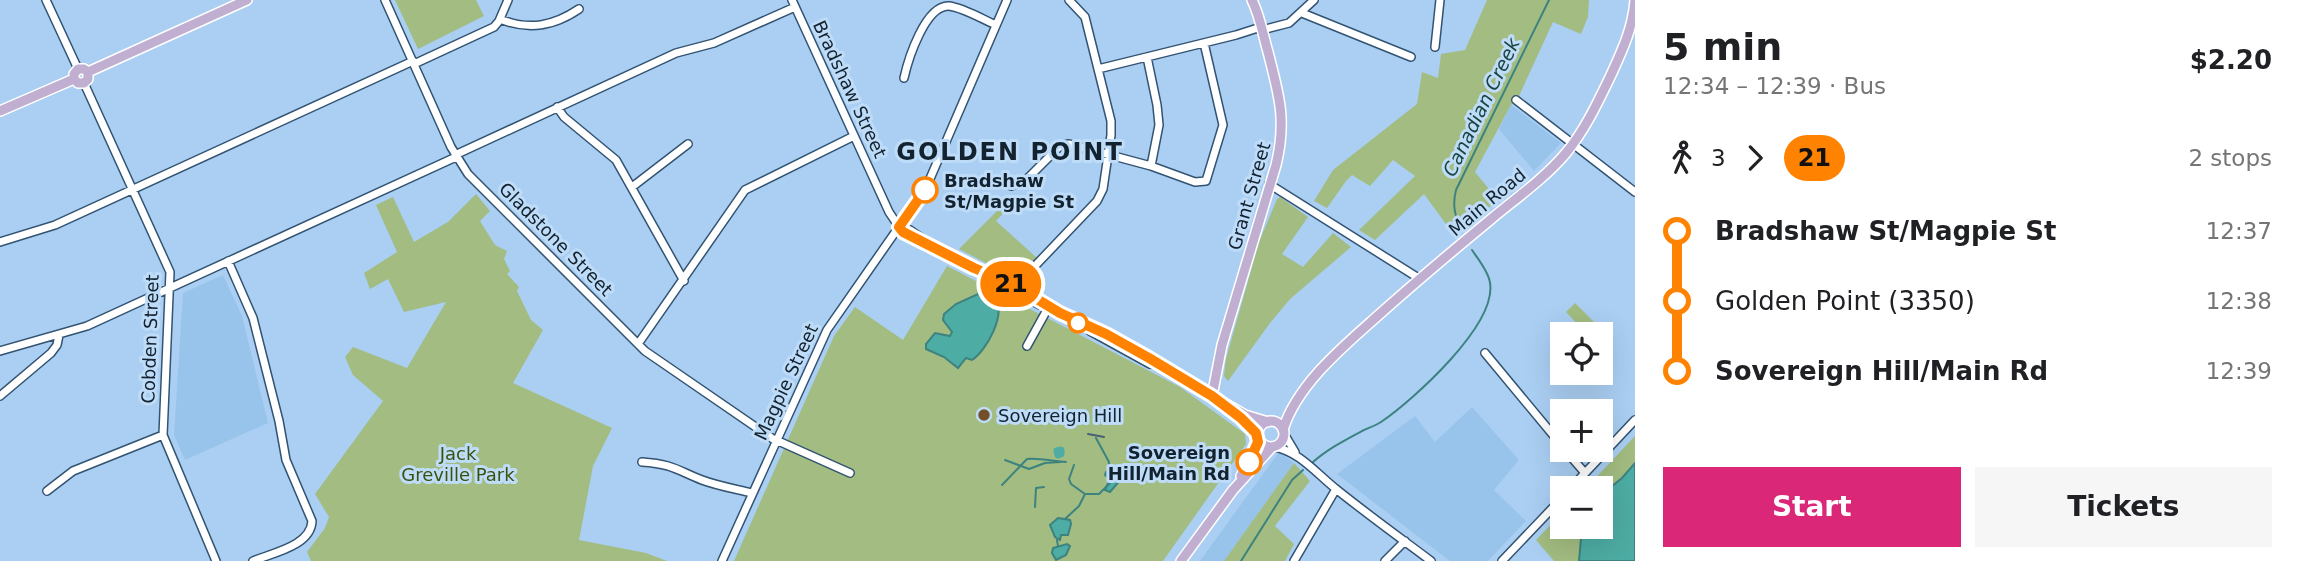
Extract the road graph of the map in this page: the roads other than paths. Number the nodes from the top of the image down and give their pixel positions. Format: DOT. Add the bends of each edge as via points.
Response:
graph roads {
  1 [pos="46,0"];
  2 [pos="247,0"];
  3 [pos="385,0"];
  4 [pos="508,0"];
  5 [pos="1007,0"];
  6 [pos="1069,0"];
  7 [pos="1252,0"];
  8 [pos="1314,0"];
  9 [pos="1440,0"];
  10 [pos="1635,0"];
  11 [pos="793,3"];
  12 [pos="579,9"];
  13 [pos="1302,13"];
  14 [pos="500,19"];
  15 [pos="996,25"];
  16 [pos="1262,29"];
  17 [pos="1204,43"];
  18 [pos="1435,47"];
  19 [pos="1147,57"];
  20 [pos="1411,57"];
  21 [pos="414,63"];
  22 [pos="1098,69"];
  23 [pos="80,74"];
  24 [pos="904,78"];
  25 [pos="85,83"];
  26 [pos="1516,100"];
  27 [pos="558,107"];
  28 [pos="0,111"];
  29 [pos="854,136"];
  30 [pos="688,144"];
  31 [pos="1573,144"];
  32 [pos="1108,155"];
  33 [pos="455,156"];
  34 [pos="1151,166"];
  35 [pos="1269,184"];
  36 [pos="1011,186"];
  37 [pos="632,187"];
  38 [pos="133,189"];
  39 [pos="1635,192"];
  40 [pos="899,227"];
  41 [pos="0,242"];
  42 [pos="228,261"];
  43 [pos="1420,279"];
  44 [pos="684,281"];
  45 [pos="171,288"];
  46 [pos="1014,288"];
  47 [pos="1048,309"];
  48 [pos="1060,313"];
  49 [pos="58,335"];
  50 [pos="638,344"];
  51 [pos="1027,346"];
  52 [pos="0,351"];
  53 [pos="1485,353"];
  54 [pos="1304,391"];
  55 [pos="0,396"];
  56 [pos="1214,397"];
  57 [pos="1635,420"];
  58 [pos="1269,422"];
  59 [pos="1283,431"];
  60 [pos="1550,431"];
  61 [pos="163,435"];
  62 [pos="1259,438"];
  63 [pos="776,440"];
  64 [pos="1273,447"];
  65 [pos="1303,461"];
  66 [pos="642,462"];
  67 [pos="1576,462"];
  68 [pos="850,473"];
  69 [pos="1585,473"];
  70 [pos="1582,476"];
  71 [pos="1336,489"];
  72 [pos="1233,490"];
  73 [pos="47,491"];
  74 [pos="752,493"];
  75 [pos="1550,511"];
  76 [pos="1405,541"];
  77 [pos="725,560"];
  78 [pos="216,561"];
  79 [pos="253,561"];
  80 [pos="1181,561"];
  81 [pos="1294,561"];
  82 [pos="1385,561"];
  83 [pos="1431,561"];
  84 [pos="1502,561"];
  1 -- 23 [label="street"];
  2 -- 23 [label="main road"];
  3 -- 21 [label="street, Gladstone Street"];
  4 -- 14 [label="street"];
  5 -- 15 [label="street, Magpie Street"];
  6 -- 22 [label="street" via="1085,16"];
  7 -- 16 [label="main road, Grant Street"];
  8 -- 13 [label="street"];
  9 -- 18 [label="street"];
  10 -- 31 [label="main road, Main Road" via="1624,46"];
  11 -- 27 [label="street" via="713,43 676,53"];
  11 -- 29 [label="street, Bradshaw Street"];
  12 -- 14 [label="street" via="541,26"];
  13 -- 16 [label="street" via="1283,26"];
  13 -- 20 [label="street"];
  14 -- 21 [label="street" via="491,29"];
  15 -- 24 [label="street" via="955,8 934,11 909,58"];
  15 -- 40 [label="street, Magpie Street" via="929,183"];
  16 -- 17 [label="street"];
  16 -- 35 [label="main road, Grant Street" via="1282,121"];
  17 -- 19 [label="street"];
  17 -- 34 [label="street" via="1223,127 1208,179 1195,182"];
  19 -- 22 [label="street"];
  19 -- 34 [label="street" via="1159,125"];
  21 -- 33 [label="street, Gladstone Street"];
  21 -- 38 [label="street"];
  22 -- 32 [label="street" via="1111,121"];
  23 -- 25 [label="main road" via="78,83"];
  23 -- 28 [label="main road"];
  25 -- 38 [label="street, Cobden Street"];
  26 -- 31 [label="street"];
  27 -- 33 [label="street"];
  27 -- 37 [label="street" via="613,156"];
  29 -- 40 [label="street, Bradshaw Street"];
  29 -- 44 [label="street" via="746,191"];
  30 -- 37 [label="street"];
  31 -- 39 [label="street"];
  31 -- 43 [label="main road, Main Road" via="1545,174"];
  32 -- 34 [label="street"];
  32 -- 36 [label="street" via="1065,144 1027,179"];
  32 -- 46 [label="street" via="1099,198"];
  33 -- 42 [label="street"];
  33 -- 50 [label="street, Gladstone Street"];
  35 -- 43 [label="street"];
  35 -- 56 [label="main road, Grant Street" via="1222,345"];
  37 -- 44 [label="street"];
  38 -- 41 [label="street" via="40,232"];
  38 -- 45 [label="street, Cobden Street" via="168,266"];
  40 -- 46 [label="street" via="991,280"];
  40 -- 63 [label="street, Magpie Street" via="827,330"];
  42 -- 45 [label="street"];
  42 -- 79 [label="street" via="253,318 286,460 311,518 305,538"];
  43 -- 54 [label="main road, Main Road" via="1338,351"];
  44 -- 50 [label="street"];
  45 -- 49 [label="street"];
  45 -- 61 [label="street, Cobden Street"];
  46 -- 47 [label="street"];
  46 -- 48 [label="street"];
  47 -- 48 [label="street"];
  47 -- 51 [label="street"];
  48 -- 56 [label="street"];
  49 -- 52 [label="street"];
  49 -- 55 [label="street" via="51,353"];
  50 -- 63 [label="street, Gladstone Street"];
  53 -- 60 [label="street"];
  54 -- 58 [label="main road, Main Road"];
  54 -- 59 [label="main road, Main Road"];
  56 -- 58 [label="main road"];
  56 -- 62 [label="main road"];
  57 -- 69 [label="street"];
  58 -- 59 [label="main road"];
  58 -- 62 [label="main road" via="1260,428"];
  59 -- 64 [label="main road" via="1282,441"];
  59 -- 65 [label="street"];
  61 -- 73 [label="street" via="73,471"];
  61 -- 78 [label="street, Cobden Street"];
  62 -- 64 [label="main road"];
  62 -- 72 [label="main road"];
  63 -- 68 [label="street, Gladstone Street"];
  63 -- 74 [label="street, Magpie Street"];
  64 -- 65 [label="street"];
  64 -- 72 [label="main road"];
  65 -- 71 [label="street"];
  66 -- 74 [label="street" via="663,463 702,480"];
  67 -- 69 [label="street"];
  69 -- 70 [label="street"];
  71 -- 76 [label="street"];
  71 -- 81 [label="street"];
  72 -- 80 [label="main road"];
  74 -- 77 [label="street, Magpie Street"];
  75 -- 84 [label="street"];
  76 -- 82 [label="street"];
  76 -- 83 [label="street"];
}
